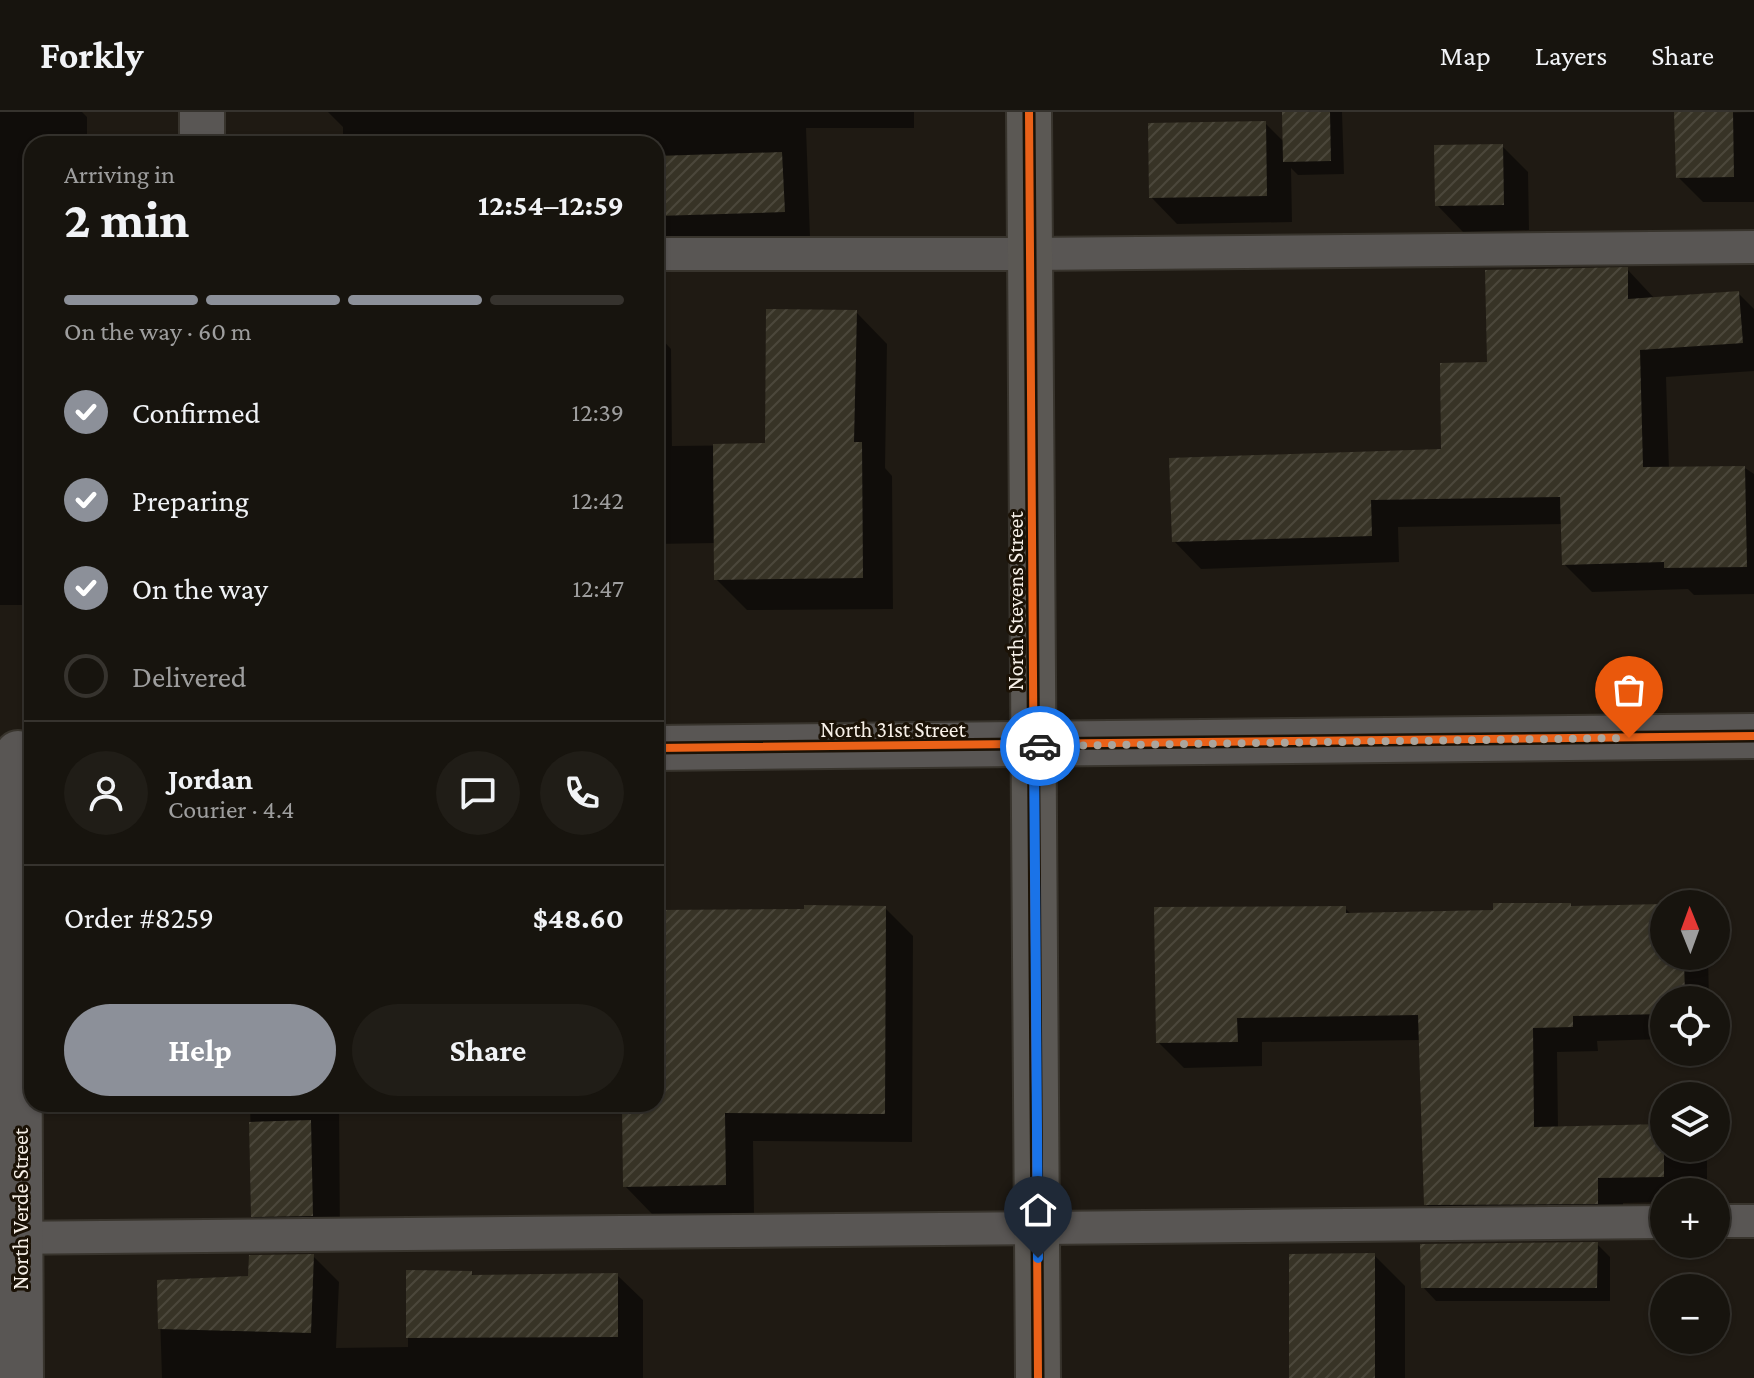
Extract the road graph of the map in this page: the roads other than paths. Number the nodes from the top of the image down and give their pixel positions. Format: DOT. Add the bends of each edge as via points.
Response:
graph roads {
  1 [pos="202,112"];
  2 [pos="1029,112"];
  3 [pos="202,136"];
  4 [pos="1754,247"];
  5 [pos="664,254"];
  6 [pos="1030,254"];
  7 [pos="1754,736"];
  8 [pos="1034,746"];
  9 [pos="664,748"];
  10 [pos="17,753"];
  11 [pos="1730,1221"];
  12 [pos="1754,1221"];
  13 [pos="1650,1222"];
  14 [pos="1037,1228"];
  15 [pos="10,1238"];
  16 [pos="21,1378"];
  17 [pos="1038,1378"];
  1 -- 3 [label="street"];
  2 -- 6 [label="street, North Stevens Street"];
  4 -- 6 [label="lane"];
  5 -- 6 [label="lane"];
  6 -- 8 [label="street, North Stevens Street"];
  7 -- 8 [label="street, North 31st Street"];
  8 -- 9 [label="street, North 31st Street"];
  8 -- 14 [label="street, North Stevens Street"];
  10 -- 15 [label="street, North Verde Street"];
  11 -- 12 [label="lane"];
  13 -- 14 [label="lane"];
  14 -- 15 [label="lane"];
  14 -- 17 [label="street, North Stevens Street"];
  15 -- 16 [label="street, North Verde Street"];
}
